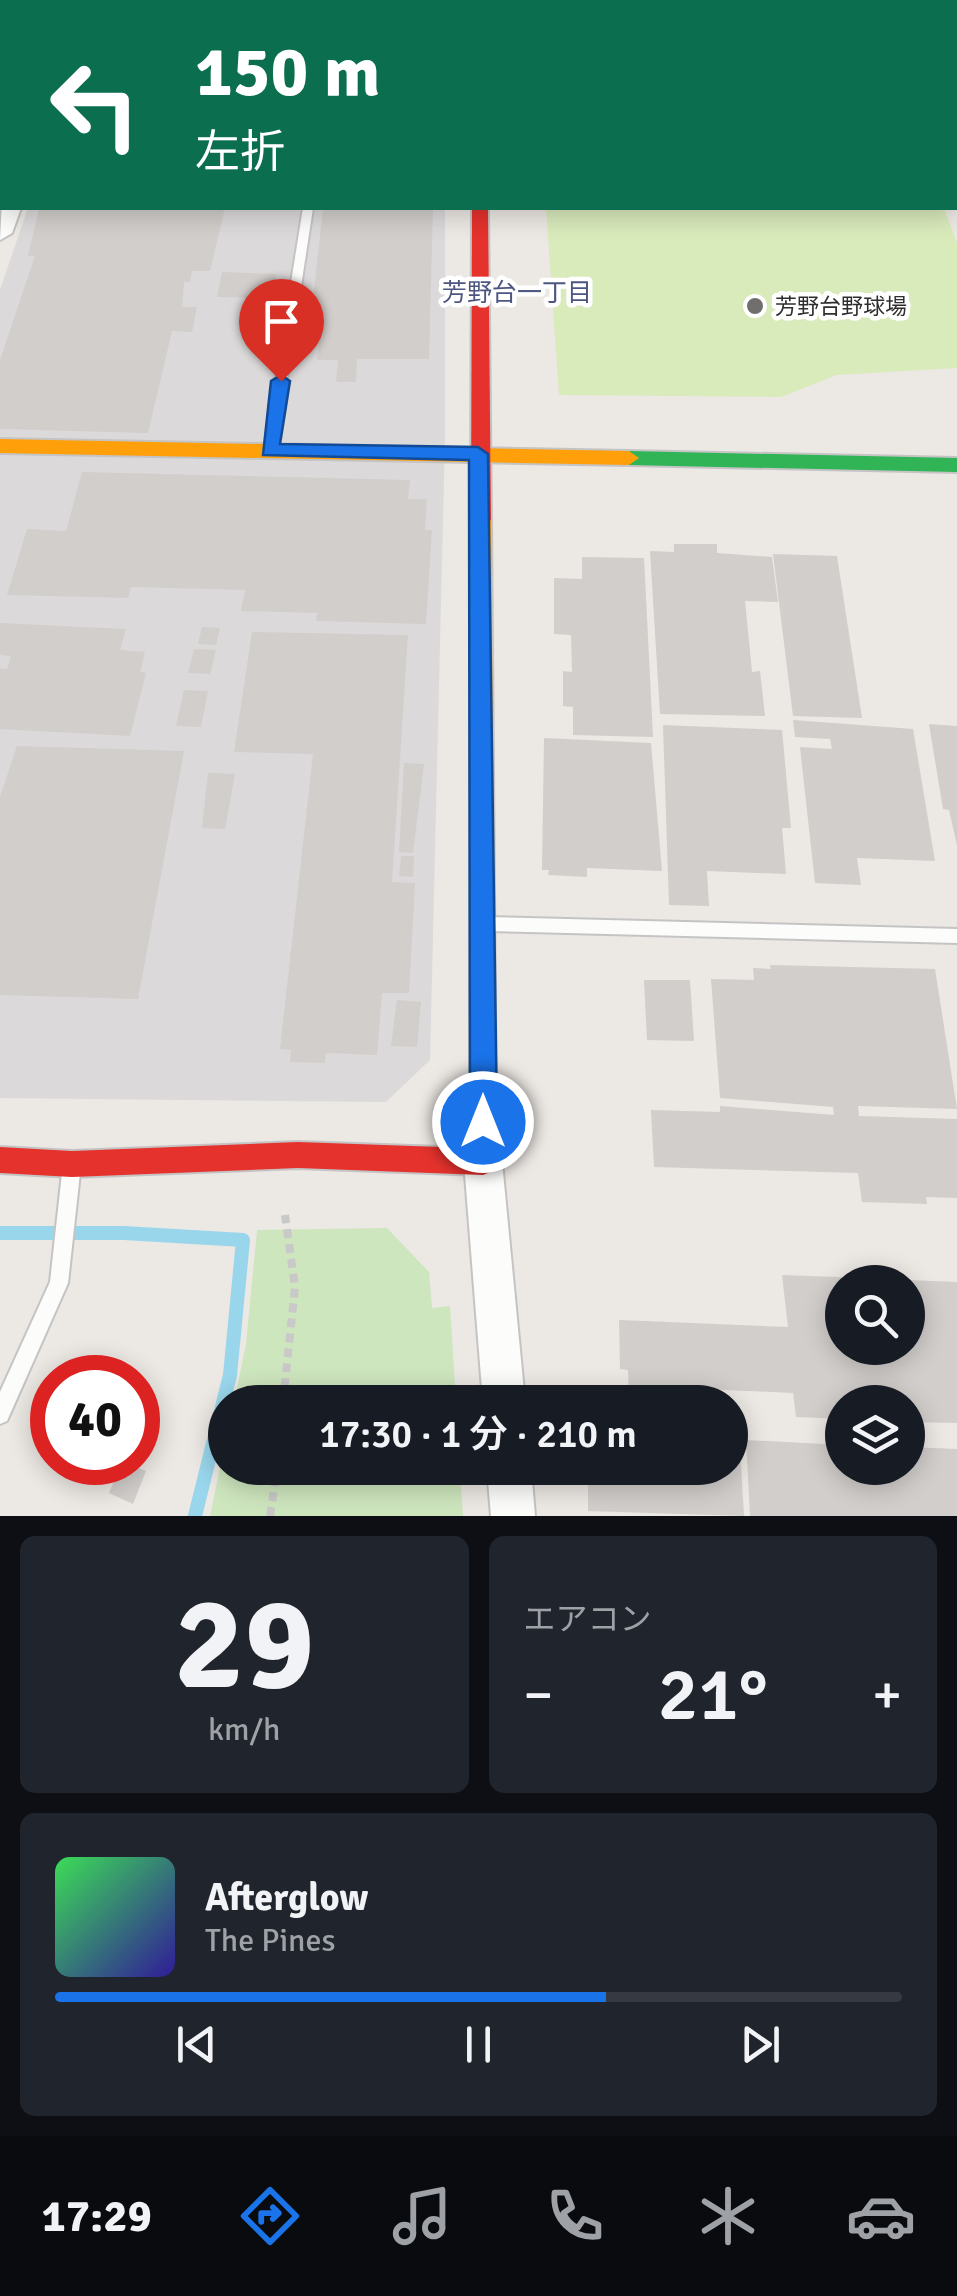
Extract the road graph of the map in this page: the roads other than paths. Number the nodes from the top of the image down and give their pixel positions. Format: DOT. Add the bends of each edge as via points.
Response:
graph roads {
  1 [pos="308,210"];
  2 [pos="480,210"];
  3 [pos="0,446"];
  4 [pos="270,450"];
  5 [pos="478,454"];
  6 [pos="957,465"];
  7 [pos="482,924"];
  8 [pos="957,936"];
  9 [pos="0,1160"];
  10 [pos="484,1162"];
  11 [pos="72,1164"];
  12 [pos="503,1385"];
  13 [pos="0,1414"];
  14 [pos="510,1485"];
  15 [pos="513,1516"];
  1 -- 4 [label="lane"];
  2 -- 5 [label="street"];
  3 -- 4 [label="street"];
  4 -- 5 [label="street"];
  5 -- 6 [label="street"];
  5 -- 7 [label="street"];
  7 -- 8 [label="lane"];
  7 -- 10 [label="street"];
  9 -- 11 [label="street"];
  10 -- 11 [label="street" via="298,1155"];
  10 -- 12 [label="street"];
  11 -- 13 [label="lane" via="59,1283"];
  14 -- 15 [label="street"];
}
